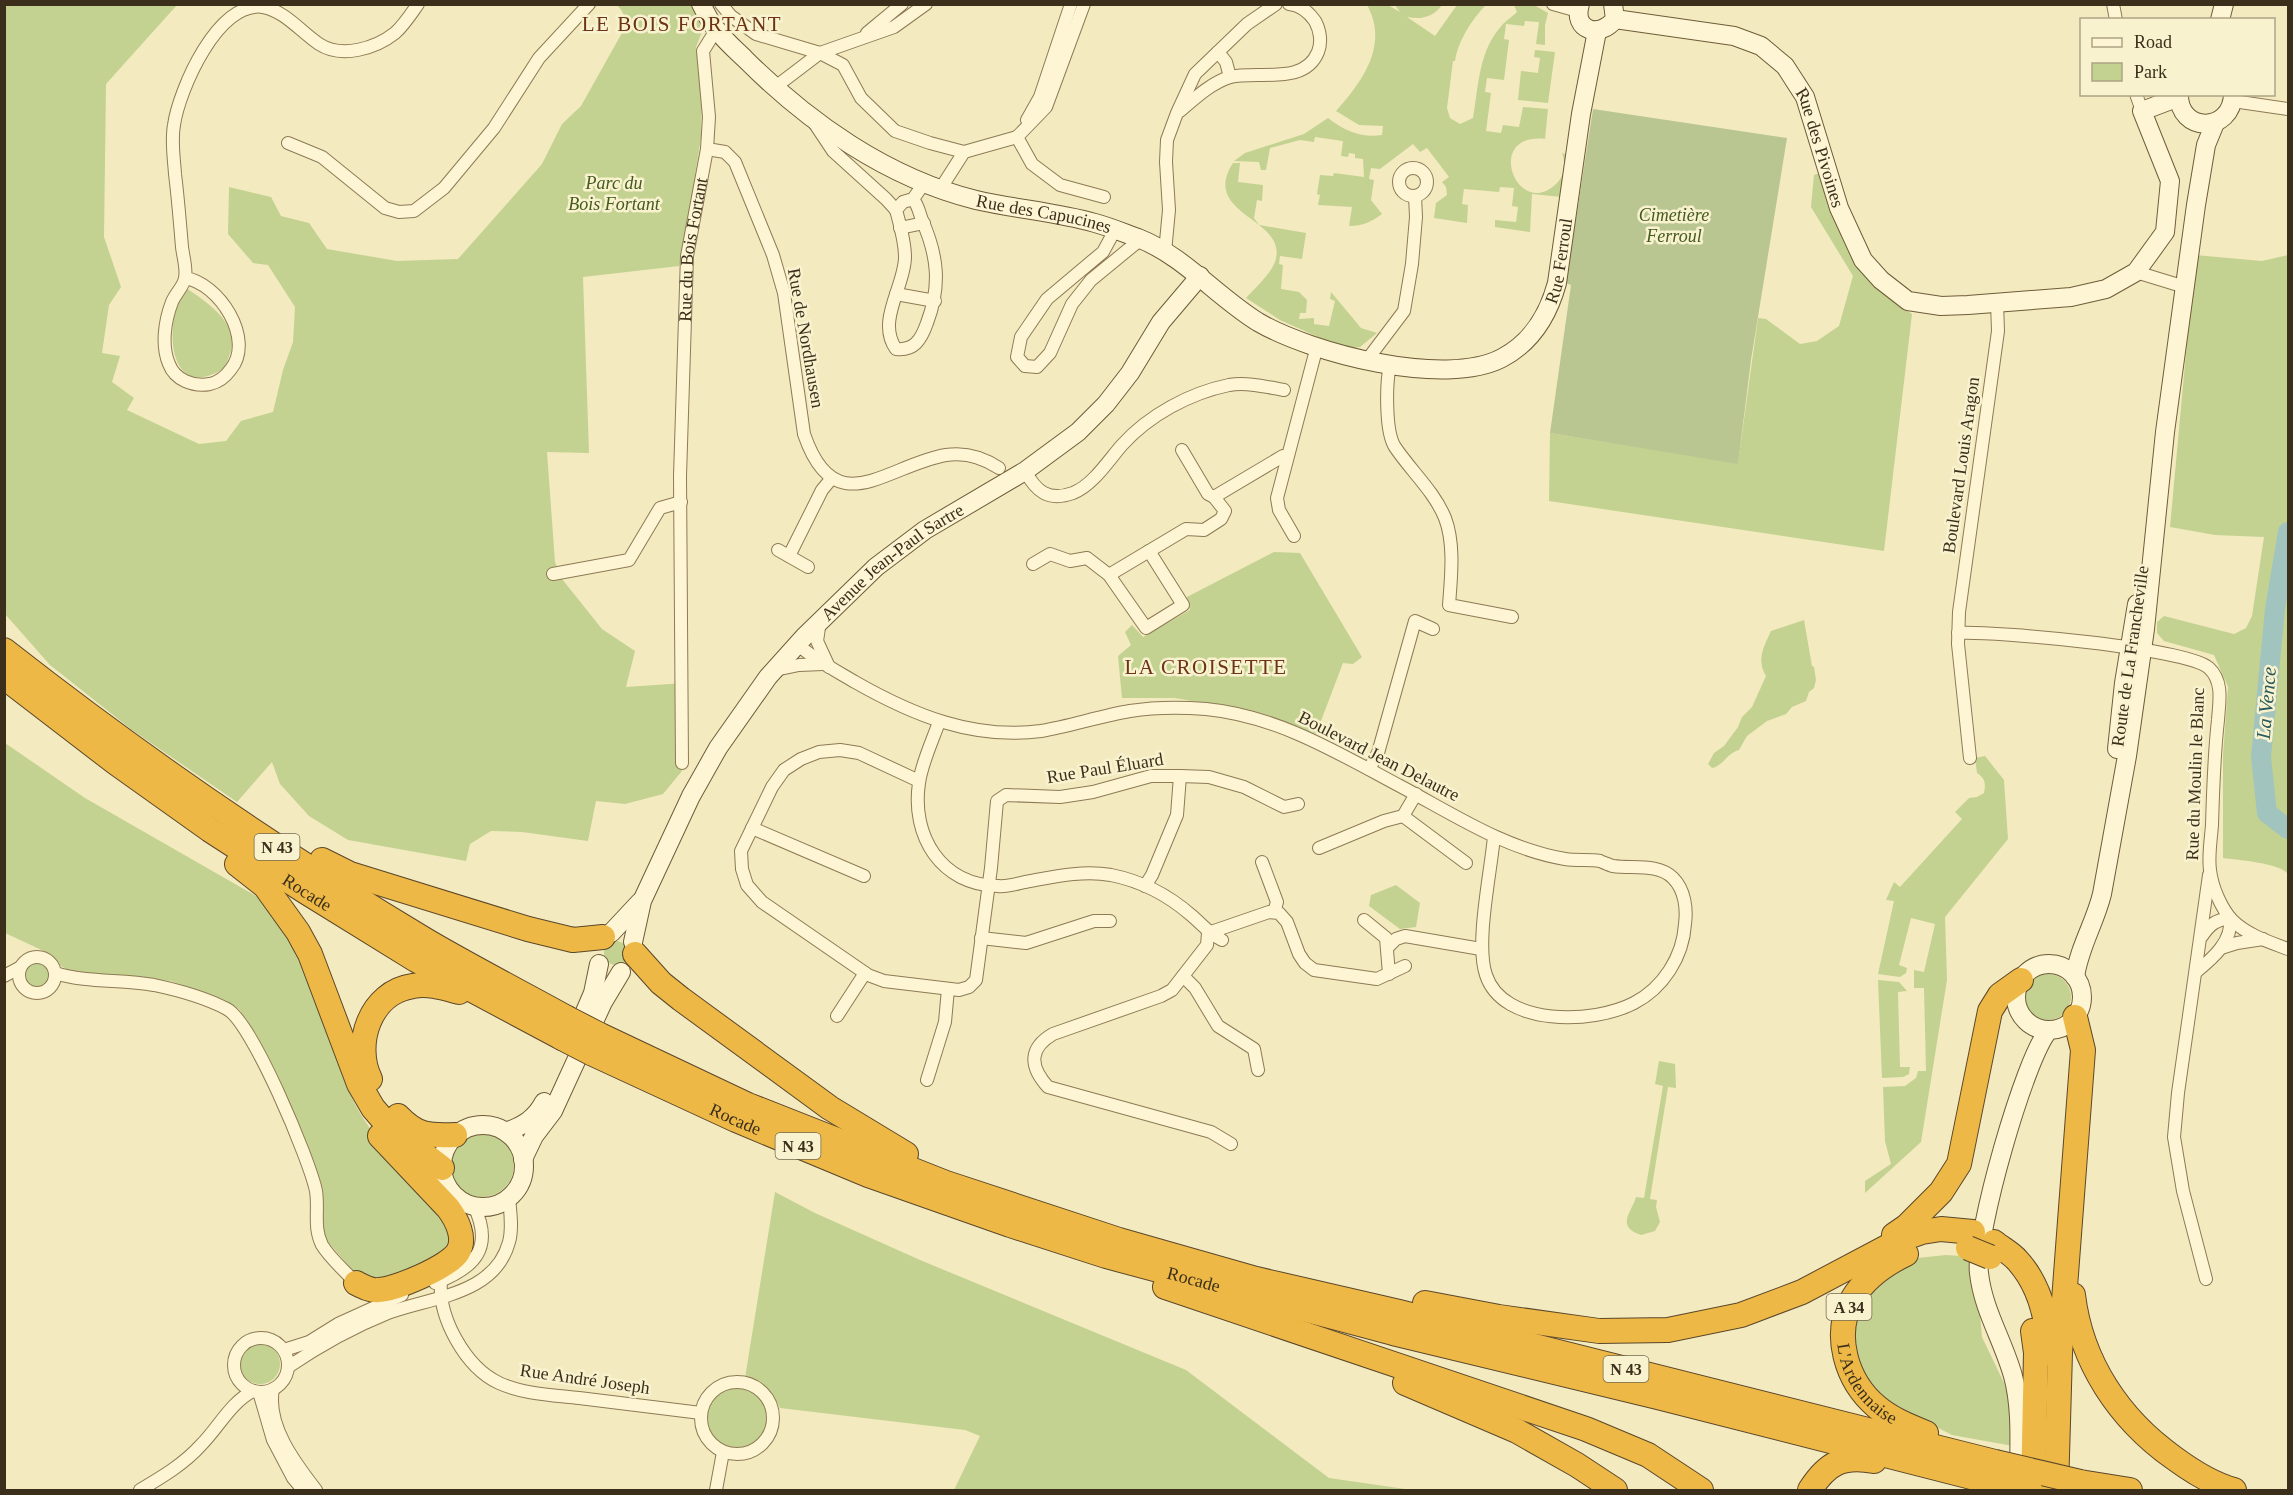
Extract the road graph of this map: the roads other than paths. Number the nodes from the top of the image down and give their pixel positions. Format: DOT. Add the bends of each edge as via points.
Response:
graph roads {
  1 [pos="418,4"];
  2 [pos="589,4"];
  3 [pos="701,4"];
  4 [pos="721,4"];
  5 [pos="902,4"];
  6 [pos="926,4"];
  7 [pos="1071,4"];
  8 [pos="1084,4"];
  9 [pos="1276,4"];
  10 [pos="1288,4"];
  11 [pos="1553,4"];
  12 [pos="1579,8"];
  13 [pos="1614,12"];
  14 [pos="716,30"];
  15 [pos="1598,31"];
  16 [pos="859,39"];
  17 [pos="1218,52"];
  18 [pos="820,53"];
  19 [pos="1230,77"];
  20 [pos="774,88"];
  21 [pos="2179,96"];
  22 [pos="2233,98"];
  23 [pos="2139,103"];
  24 [pos="2289,109"];
  25 [pos="1177,113"];
  26 [pos="811,118"];
  27 [pos="2192,120"];
  28 [pos="2215,123"];
  29 [pos="1017,137"];
  30 [pos="288,143"];
  31 [pos="707,149"];
  32 [pos="964,152"];
  33 [pos="933,185"];
  34 [pos="1415,196"];
  35 [pos="1104,197"];
  36 [pos="913,199"];
  37 [pos="2196,205"];
  38 [pos="896,210"];
  39 [pos="924,223"];
  40 [pos="900,228"];
  41 [pos="1115,230"];
  42 [pos="1141,239"];
  43 [pos="1165,252"];
  44 [pos="2136,272"];
  45 [pos="1200,276"];
  46 [pos="185,278"];
  47 [pos="2185,287"];
  48 [pos="896,294"];
  49 [pos="935,301"];
  50 [pos="1997,303"];
  51 [pos="1317,346"];
  52 [pos="1367,360"];
  53 [pos="1390,366"];
  54 [pos="1284,390"];
  55 [pos="1182,450"];
  56 [pos="1287,456"];
  57 [pos="999,468"];
  58 [pos="1025,471"];
  59 [pos="832,478"];
  60 [pos="1214,497"];
  61 [pos="681,502"];
  62 [pos="1294,536"];
  63 [pos="1149,551"];
  64 [pos="1033,564"];
  65 [pos="808,567"];
  66 [pos="553,574"];
  67 [pos="1109,575"];
  68 [pos="1512,617"];
  69 [pos="821,620"];
  70 [pos="1433,629"];
  71 [pos="1958,633"];
  72 [pos="797,644"];
  73 [pos="4,650"];
  74 [pos="2136,650"];
  75 [pos="826,666"];
  76 [pos="774,670"];
  77 [pos="4,677"];
  78 [pos="939,722"];
  79 [pos="1970,758"];
  80 [pos="116,763"];
  81 [pos="682,763"];
  82 [pos="1369,769"];
  83 [pos="1180,776"];
  84 [pos="919,781"];
  85 [pos="1416,794"];
  86 [pos="200,796"];
  87 [pos="1298,804"];
  88 [pos="1403,816"];
  89 [pos="752,828"];
  90 [pos="1494,836"];
  91 [pos="1319,848"];
  92 [pos="1262,862"];
  93 [pos="1466,863"];
  94 [pos="2210,870"];
  95 [pos="864,876"];
  96 [pos="988,885"];
  97 [pos="1145,886"];
  98 [pos="642,901"];
  99 [pos="1274,912"];
  100 [pos="2230,918"];
  101 [pos="1364,920"];
  102 [pos="1110,921"];
  103 [pos="1208,933"];
  104 [pos="607,935"];
  105 [pos="2202,936"];
  106 [pos="981,938"];
  107 [pos="2085,938"];
  108 [pos="2263,939"];
  109 [pos="1222,940"];
  110 [pos="1387,948"];
  111 [pos="2221,948"];
  112 [pos="1481,949"];
  113 [pos="2289,949"];
  114 [pos="630,956"];
  115 [pos="599,964"];
  116 [pos="2051,964"];
  117 [pos="1405,966"];
  118 [pos="19,968"];
  119 [pos="2197,971"];
  120 [pos="55,973"];
  121 [pos="865,973"];
  122 [pos="1389,974"];
  123 [pos="4,976"];
  124 [pos="1183,976"];
  125 [pos="2075,977"];
  126 [pos="4,981"];
  127 [pos="2020,981"];
  128 [pos="21,984"];
  129 [pos="948,989"];
  130 [pos="837,1017"];
  131 [pos="2075,1017"];
  132 [pos="2027,1022"];
  133 [pos="564,1028"];
  134 [pos="2049,1030"];
  135 [pos="595,1043"];
  136 [pos="344,1046"];
  137 [pos="1258,1070"];
  138 [pos="2026,1072"];
  139 [pos="927,1080"];
  140 [pos="506,1132"];
  141 [pos="455,1135"];
  142 [pos="1231,1144"];
  143 [pos="523,1159"];
  144 [pos="442,1168"];
  145 [pos="509,1197"];
  146 [pos="987,1198"];
  147 [pos="474,1206"];
  148 [pos="2069,1224"];
  149 [pos="1010,1225"];
  150 [pos="1981,1245"];
  151 [pos="1856,1263"];
  152 [pos="1256,1279"];
  153 [pos="2206,1279"];
  154 [pos="441,1281"];
  155 [pos="356,1283"];
  156 [pos="1155,1284"];
  157 [pos="441,1298"];
  158 [pos="390,1299"];
  159 [pos="284,1350"];
  160 [pos="288,1367"];
  161 [pos="238,1380"];
  162 [pos="273,1389"];
  163 [pos="256,1391"];
  164 [pos="226,1413"];
  165 [pos="701,1413"];
  166 [pos="723,1452"];
  167 [pos="1939,1468"];
  168 [pos="1995,1472"];
  169 [pos="141,1491"];
  170 [pos="303,1491"];
  171 [pos="316,1491"];
  172 [pos="716,1491"];
  173 [pos="1616,1491"];
  174 [pos="1701,1491"];
  175 [pos="1810,1491"];
  176 [pos="2019,1491"];
  177 [pos="2032,1491"];
  178 [pos="2045,1491"];
  179 [pos="2056,1491"];
  180 [pos="2130,1491"];
  181 [pos="2234,1491"];
  1 -- 46 [label="street" via="385,40 350,51 321,46 277,12 261,7 247,8 221,27 186,82 174,125"];
  2 -- 30 [label="street" via="538,58 494,129 444,188 414,211 385,208 322,157"];
  3 -- 14 [label="street"];
  4 -- 18 [label="street" via="756,34"];
  5 -- 16 [label="street"];
  6 -- 16 [label="street" via="894,27"];
  7 -- 29 [label="street" via="1040,97"];
  8 -- 29 [label="street" via="1046,107"];
  9 -- 17 [label="street" via="1247,24"];
  10 -- 19 [label="street" via="1310,13 1319,28 1320,46 1314,62 1300,71"];
  11 -- 12 [label="street"];
  12 -- 15 [label="street" via="1582,24"];
  13 -- 15 [label="street" via="1605,29"];
  13 -- 50 [label="street, Rue des Pivoines" via="1734,36 1761,46 1785,66 1800,87 1839,208 1863,260 1881,280 1908,301 1941,306"];
  14 -- 20 [label="street, Rue des Capucines"];
  14 -- 31 [label="street, Rue du Bois Fortant" via="703,51 709,117"];
  15 -- 53 [label="street, Rue Ferroul" via="1581,114 1557,283 1539,327 1500,359 1466,369"];
  16 -- 18 [label="street"];
  17 -- 19 [label="street"];
  17 -- 25 [label="street" via="1195,74"];
  18 -- 20 [label="street"];
  18 -- 32 [label="street" via="843,65 861,98 895,131"];
  19 -- 25 [label="street" via="1204,90"];
  20 -- 26 [label="street, Rue des Capucines"];
  21 -- 23 [label="street"];
  21 -- 27 [label="street" via="2180,106"];
  22 -- 24 [label="street"];
  22 -- 28 [label="street" via="2227,115"];
  23 -- 44 [label="street" via="2170,181 2165,232"];
  25 -- 43 [label="street" via="1167,140 1169,210"];
  26 -- 33 [label="street, Rue des Capucines" via="857,149"];
  26 -- 38 [label="street" via="833,151"];
  27 -- 28 [label="street"];
  27 -- 37 [label="street" via="2200,143"];
  28 -- 37 [label="street" via="2206,145"];
  29 -- 32 [label="street"];
  29 -- 35 [label="street" via="1032,164 1059,185"];
  31 -- 59 [label="street, Rue de Nordhausen" via="725,152 735,162 773,255 784,293 804,434 811,455"];
  31 -- 61 [label="street, Rue du Bois Fortant" via="687,256"];
  32 -- 33 [label="street"];
  33 -- 36 [label="street"];
  33 -- 41 [label="street, Rue des Capucines" via="974,199 1095,222"];
  34 -- 52 [label="street" via="1412,264 1404,311"];
  36 -- 38 [label="street"];
  36 -- 39 [label="street"];
  37 -- 47 [label="street, Route de La Francheville"];
  38 -- 40 [label="street"];
  39 -- 40 [label="street"];
  39 -- 49 [label="street" via="934,256"];
  40 -- 48 [label="street" via="906,258"];
  41 -- 42 [label="street, Rue des Capucines"];
  41 -- 42 [label="street" via="1103,252 1047,299 1021,337 1017,357 1025,366 1037,367 1050,353 1072,304 1091,280"];
  42 -- 43 [label="street, Rue des Capucines"];
  43 -- 45 [label="street, Rue des Capucines"];
  44 -- 47 [label="street"];
  44 -- 50 [label="street, Rue des Pivoines" via="2106,289 2075,296"];
  45 -- 51 [label="street, Rue des Capucines" via="1259,322"];
  45 -- 58 [label="street, Avenue Jean-Paul Sartre" via="1161,322 1106,404 1078,432"];
  46 -- 46 [label="street" via="172,303 164,347 169,366 179,379 196,385 212,384 225,377 236,363 240,342 222,302 196,280"];
  47 -- 74 [label="street, Route de La Francheville"];
  48 -- 49 [label="street"];
  48 -- 49 [label="street" via="889,326 890,340 896,349 912,348 918,342"];
  50 -- 71 [label="street, Boulevard Louis Aragon" via="1998,331"];
  51 -- 52 [label="street, Rue des Capucines"];
  51 -- 56 [label="street"];
  52 -- 53 [label="street, Rue des Capucines"];
  53 -- 68 [label="street" via="1387,378 1393,445 1437,502 1446,520 1449,605"];
  54 -- 58 [label="street" via="1231,385 1172,407 1145,423 1088,483 1074,492 1046,495"];
  55 -- 60 [label="street" via="1208,494"];
  56 -- 60 [label="street"];
  56 -- 62 [label="street" via="1277,498 1279,510"];
  57 -- 59 [label="street" via="971,455 947,455 873,481 855,484"];
  58 -- 69 [label="street, Avenue Jean-Paul Sartre" via="925,530 876,567"];
  59 -- 65 [label="street" via="783,553"];
  60 -- 63 [label="street" via="1225,512 1221,519 1204,530 1186,529"];
  61 -- 66 [label="street" via="660,508 629,560"];
  61 -- 81 [label="street, Rue du Bois Fortant"];
  63 -- 67 [label="street"];
  63 -- 67 [label="street" via="1184,605 1146,628"];
  64 -- 67 [label="street" via="1050,555 1070,561 1087,558"];
  69 -- 72 [label="street, Avenue Jean-Paul Sartre"];
  69 -- 75 [label="street" via="817,641"];
  70 -- 82 [label="street" via="1415,621 1378,753"];
  71 -- 74 [label="street, Rue du Moulin le Blanc" via="2053,639"];
  71 -- 79 [label="street, Boulevard Louis Aragon"];
  72 -- 75 [label="street, Boulevard Jean Delautre"];
  72 -- 76 [label="street, Avenue Jean-Paul Sartre"];
  73 -- 86 [label="highway, N 43"];
  74 -- 94 [label="street, Rue du Moulin le Blanc" via="2194,660 2209,668 2218,685"];
  74 -- 107 [label="street, Route de La Francheville" via="2116,755 2110,848 2098,910"];
  75 -- 76 [label="street"];
  75 -- 78 [label="street, Boulevard Jean Delautre"];
  76 -- 98 [label="street, Avenue Jean-Paul Sartre" via="704,772"];
  77 -- 80 [label="highway, Rocade / N 43"];
  78 -- 82 [label="street, Boulevard Jean Delautre" via="1000,733 1037,731 1130,711 1165,707 1206,709 1276,724"];
  78 -- 84 [label="street"];
  80 -- 133 [label="highway, Rocade / N 43" via="210,830 416,960"];
  80 -- 136 [label="highway" via="265,886 310,954"];
  82 -- 85 [label="street, Boulevard Jean Delautre"];
  83 -- 87 [label="street, Rue Paul Éluard" via="1209,777 1244,787 1284,807"];
  83 -- 96 [label="street, Rue Paul Éluard" via="1151,776 1060,797 1006,795 997,801"];
  83 -- 97 [label="street" via="1177,815"];
  84 -- 89 [label="street" via="859,753 819,752 784,770 771,787"];
  84 -- 96 [label="street" via="920,828 931,851 963,878"];
  85 -- 88 [label="street"];
  85 -- 90 [label="street, Boulevard Jean Delautre"];
  86 -- 104 [label="highway" via="350,874 573,940"];
  86 -- 133 [label="highway, N 43"];
  88 -- 91 [label="street"];
  88 -- 93 [label="street"];
  89 -- 95 [label="street"];
  89 -- 121 [label="street" via="741,851 747,885 762,902"];
  90 -- 112 [label="street"];
  90 -- 112 [label="street, Boulevard Jean Delautre" via="1534,852 1569,860 1662,871 1672,877 1685,904 1684,940 1677,960 1649,993 1635,1003 1604,1014 1543,1016 1520,1011 1499,997 1487,980"];
  92 -- 99 [label="street" via="1277,902"];
  94 -- 100 [label="street, Rue du Moulin le Blanc"];
  94 -- 105 [label="street"];
  96 -- 97 [label="street" via="1000,887 1070,874 1109,875"];
  96 -- 106 [label="street"];
  97 -- 103 [label="street" via="1189,913"];
  98 -- 104 [label="street, Avenue Jean-Paul Sartre"];
  98 -- 114 [label="street, Avenue Jean-Paul Sartre"];
  99 -- 103 [label="street"];
  99 -- 122 [label="street" via="1287,922 1299,954 1314,970 1377,979"];
  100 -- 105 [label="street" via="2210,925"];
  100 -- 108 [label="street, Rue du Moulin le Blanc" via="2243,930"];
  100 -- 111 [label="street" via="2231,926"];
  101 -- 110 [label="street" via="1386,938"];
  102 -- 106 [label="street" via="1094,921 1026,943"];
  103 -- 109 [label="street"];
  103 -- 124 [label="street" via="1207,945"];
  104 -- 114 [label="street" via="624,934"];
  104 -- 115 [label="street" via="596,946"];
  105 -- 119 [label="street"];
  106 -- 129 [label="street" via="976,980 969,987"];
  107 -- 116 [label="street, Route de La Francheville"];
  107 -- 125 [label="street, Route de La Francheville"];
  108 -- 111 [label="street"];
  108 -- 113 [label="street, Rue du Moulin le Blanc"];
  110 -- 112 [label="street" via="1405,936"];
  110 -- 122 [label="street"];
  111 -- 119 [label="street"];
  114 -- 115 [label="street" via="609,972"];
  114 -- 143 [label="street, Avenue Jean-Paul Sartre" via="603,1002 553,1111"];
  114 -- 146 [label="highway" via="681,999 830,1108"];
  115 -- 140 [label="street" via="593,993 540,1110 524,1125"];
  116 -- 125 [label="street"];
  116 -- 127 [label="street" via="2033,968"];
  117 -- 122 [label="street"];
  118 -- 120 [label="street" via="27,959 39,957 50,962"];
  118 -- 123 [label="street"];
  118 -- 128 [label="street"];
  119 -- 153 [label="street" via="2174,1137 2183,1191"];
  120 -- 128 [label="street" via="52,985 44,992 29,992"];
  120 -- 155 [label="street" via="154,985 229,1010 240,1020 258,1050 309,1169 316,1193 316,1226 323,1246"];
  121 -- 129 [label="street" via="884,981"];
  121 -- 130 [label="street"];
  124 -- 137 [label="street" via="1218,1026 1254,1049"];
  124 -- 142 [label="street" via="1161,996 1041,1041 1034,1055 1038,1077 1048,1087 1211,1132"];
  125 -- 131 [label="street" via="2082,993"];
  126 -- 128 [label="street"];
  127 -- 132 [label="street" via="2016,1002"];
  127 -- 151 [label="highway" via="2000,995 1990,1011 1959,1164 1941,1192 1907,1226"];
  129 -- 139 [label="street" via="945,1022"];
  131 -- 134 [label="street"];
  131 -- 148 [label="highway" via="2083,1050"];
  132 -- 134 [label="street"];
  132 -- 138 [label="street"];
  133 -- 135 [label="highway, N 43, bridge"];
  133 -- 141 [label="highway" via="431,985 398,990 381,1002 367,1024 363,1051 366,1069 382,1100 417,1132"];
  134 -- 138 [label="street"];
  135 -- 146 [label="highway, N 43"];
  135 -- 149 [label="highway, Rocade / N 43" via="736,1120 868,1175"];
  136 -- 144 [label="highway" via="373,1108 391,1129"];
  136 -- 155 [label="highway" via="351,1083 366,1119 448,1208 461,1234 459,1251 430,1273 378,1290"];
  138 -- 176 [label="street" via="1984,1222 1978,1269 1985,1304 2014,1379 2019,1413"];
  140 -- 141 [label="street" via="475,1125"];
  140 -- 143 [label="street" via="518,1144"];
  141 -- 144 [label="street" via="445,1150"];
  143 -- 145 [label="street" via="521,1179"];
  144 -- 147 [label="street" via="448,1188"];
  145 -- 147 [label="street" via="486,1207"];
  145 -- 157 [label="street" via="511,1230 504,1255 485,1278"];
  146 -- 152 [label="highway, N 43"];
  147 -- 154 [label="street" via="483,1234 477,1255"];
  148 -- 179 [label="highway"];
  148 -- 181 [label="highway" via="2076,1318 2103,1383 2128,1418 2153,1442 2209,1481"];
  149 -- 156 [label="highway" via="1046,1245"];
  149 -- 167 [label="highway, Rocade / N 43" via="1106,1256 1382,1330"];
  150 -- 151 [label="highway" via="1941,1229 1902,1239"];
  150 -- 168 [label="highway, L'Ardennaise / A 34" via="1934,1245 1911,1251 1869,1278 1852,1299 1844,1323 1844,1351 1848,1369 1859,1388 1877,1407"];
  150 -- 177 [label="highway, L'Ardennaise / A 34" via="2009,1272 2025,1296 2032,1321 2036,1353"];
  150 -- 178 [label="highway" via="2016,1259 2042,1304 2049,1336 2050,1369"];
  151 -- 152 [label="highway, N 43" via="1802,1292 1741,1315 1668,1330 1599,1331 1328,1285"];
  152 -- 168 [label="highway, N 43" via="1411,1315"];
  154 -- 157 [label="street, Rue André Joseph"];
  154 -- 158 [label="street"];
  155 -- 158 [label="street" via="375,1300"];
  156 -- 173 [label="highway" via="1517,1431"];
  156 -- 174 [label="highway" via="1586,1429 1648,1455"];
  157 -- 160 [label="street" via="366,1322"];
  157 -- 165 [label="street, Rue André Joseph" via="458,1345 479,1370 499,1383 534,1393"];
  158 -- 159 [label="street" via="309,1342"];
  159 -- 160 [label="street"];
  159 -- 161 [label="street" via="278,1343 260,1337 246,1342 237,1350 233,1362"];
  160 -- 162 [label="street" via="286,1376"];
  161 -- 163 [label="street"];
  161 -- 164 [label="street"];
  162 -- 163 [label="street"];
  162 -- 171 [label="street" via="272,1406 280,1434"];
  163 -- 164 [label="street"];
  163 -- 170 [label="street" via="273,1440"];
  164 -- 169 [label="street" via="194,1453"];
  165 -- 166 [label="street" via="706,1436"];
  165 -- 166 [label="street" via="712,1392 722,1385 746,1383 766,1396 774,1418 766,1440 747,1453"];
  166 -- 172 [label="street"];
  167 -- 168 [label="highway, L'Ardennaise / A 34"];
  167 -- 175 [label="highway" via="1917,1469 1856,1458 1837,1462"];
  168 -- 177 [label="highway, L'Ardennaise / A 34, bridge"];
  168 -- 180 [label="highway, L'Ardennaise / A 34, bridge"];
}
